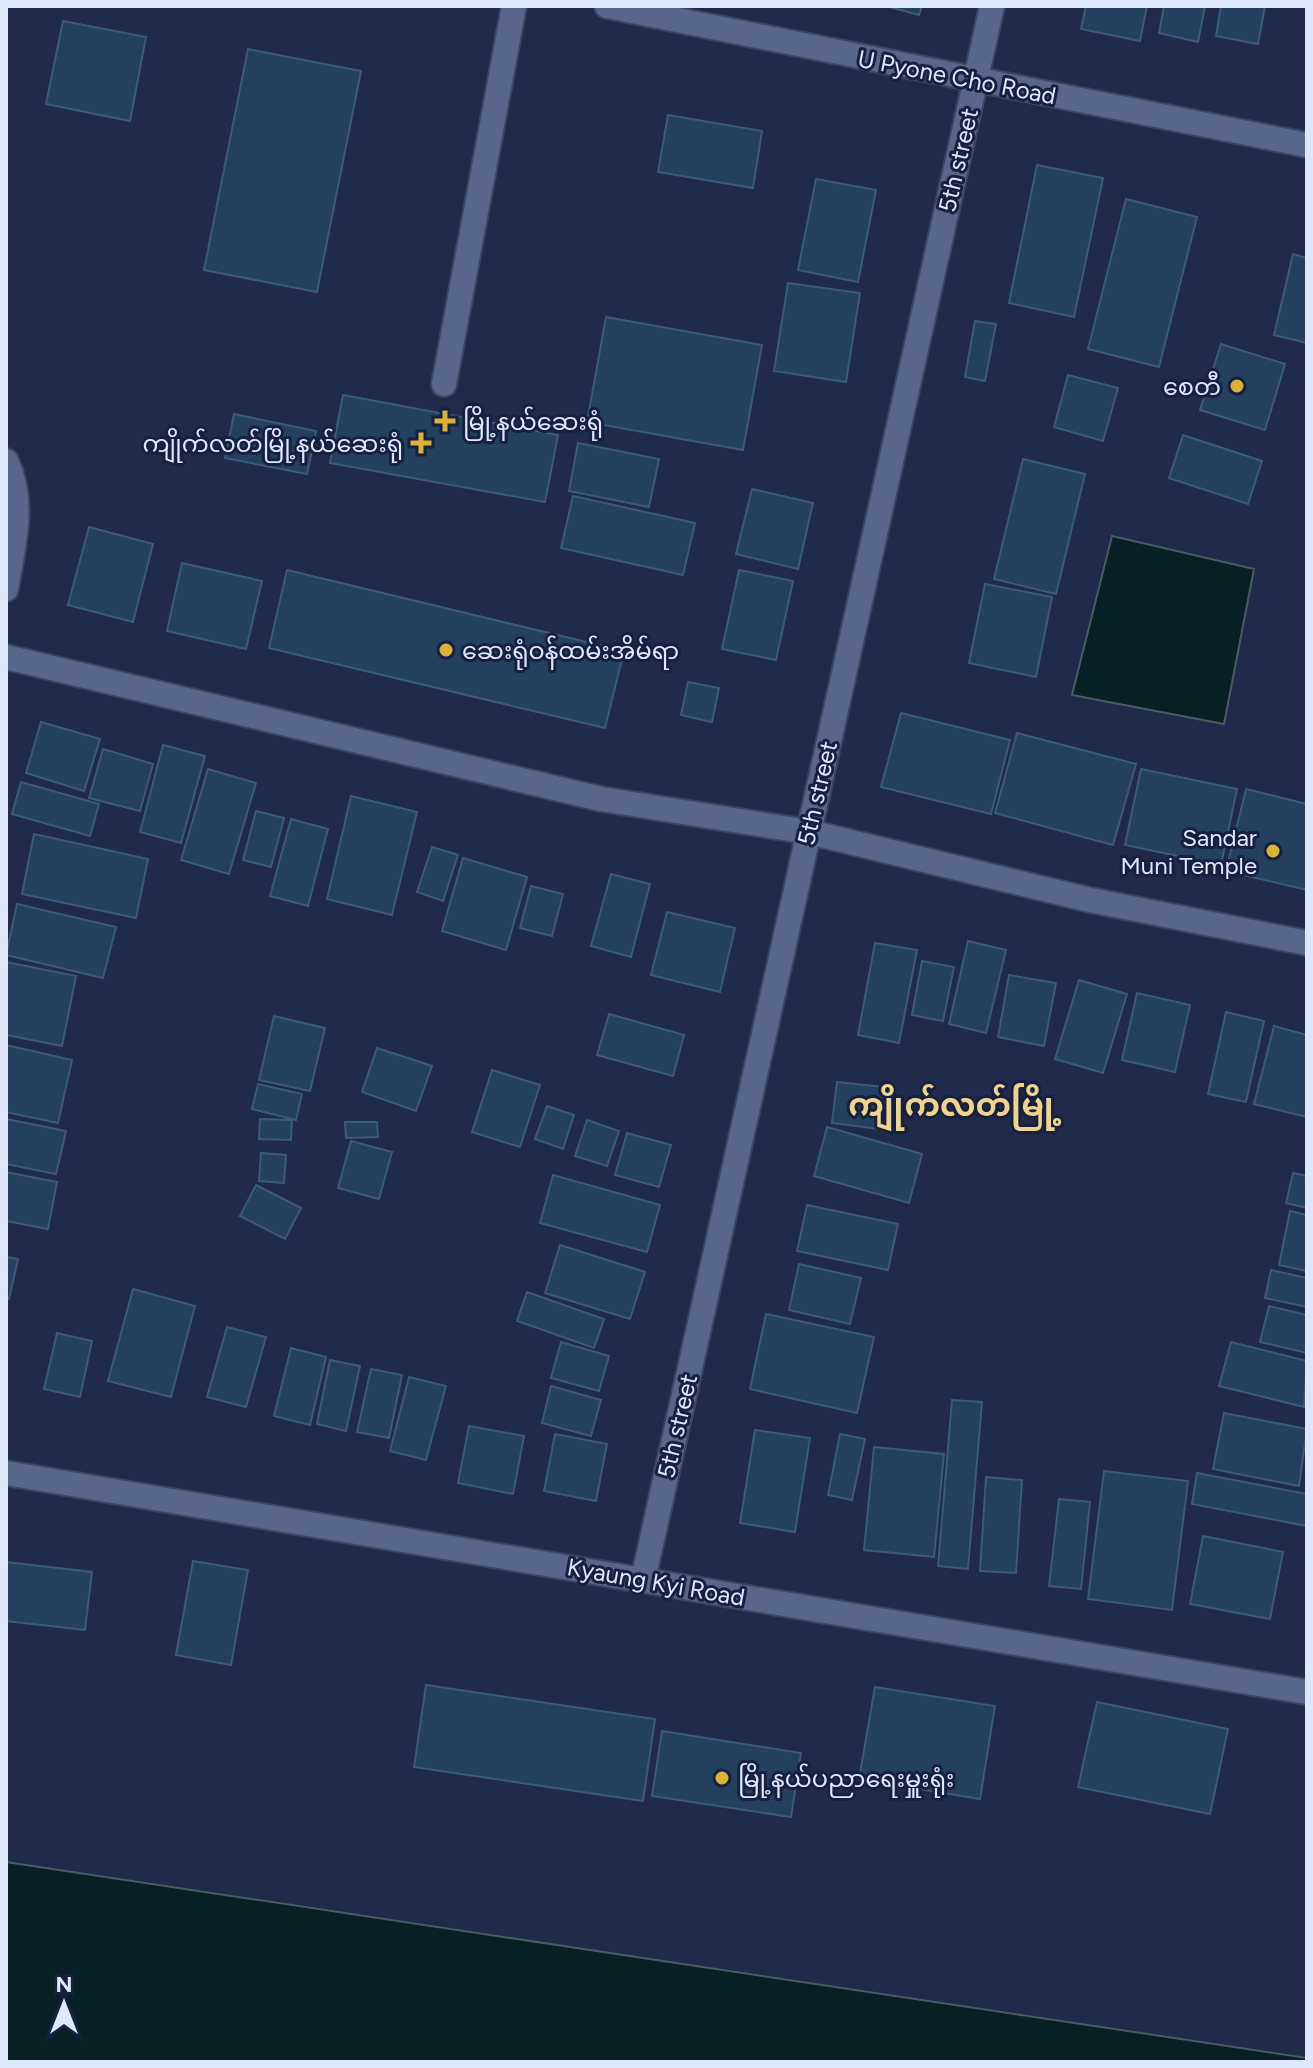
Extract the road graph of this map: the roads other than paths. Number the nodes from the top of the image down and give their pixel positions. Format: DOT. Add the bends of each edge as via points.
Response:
graph roads {
  1 [pos="514,6"];
  2 [pos="607,6"];
  3 [pos="992,6"];
  4 [pos="975,81"];
  5 [pos="1307,145"];
  6 [pos="444,384"];
  7 [pos="6,461"];
  8 [pos="6,589"];
  9 [pos="6,657"];
  10 [pos="809,832"];
  11 [pos="1307,943"];
  12 [pos="6,1473"];
  13 [pos="643,1580"];
  14 [pos="1307,1692"];
  1 -- 6 [label="street"];
  2 -- 4 [label="street, U Pyone Cho Road"];
  3 -- 4 [label="street, 5th street"];
  4 -- 5 [label="street, U Pyone Cho Road"];
  4 -- 10 [label="street, 5th street"];
  7 -- 8 [label="street" via="19,511"];
  9 -- 10 [label="street" via="601,799"];
  10 -- 11 [label="street" via="1090,900"];
  10 -- 13 [label="street, 5th street"];
  12 -- 13 [label="street, Kyaung Kyi Road"];
  13 -- 14 [label="street, Kyaung Kyi Road"];
}
